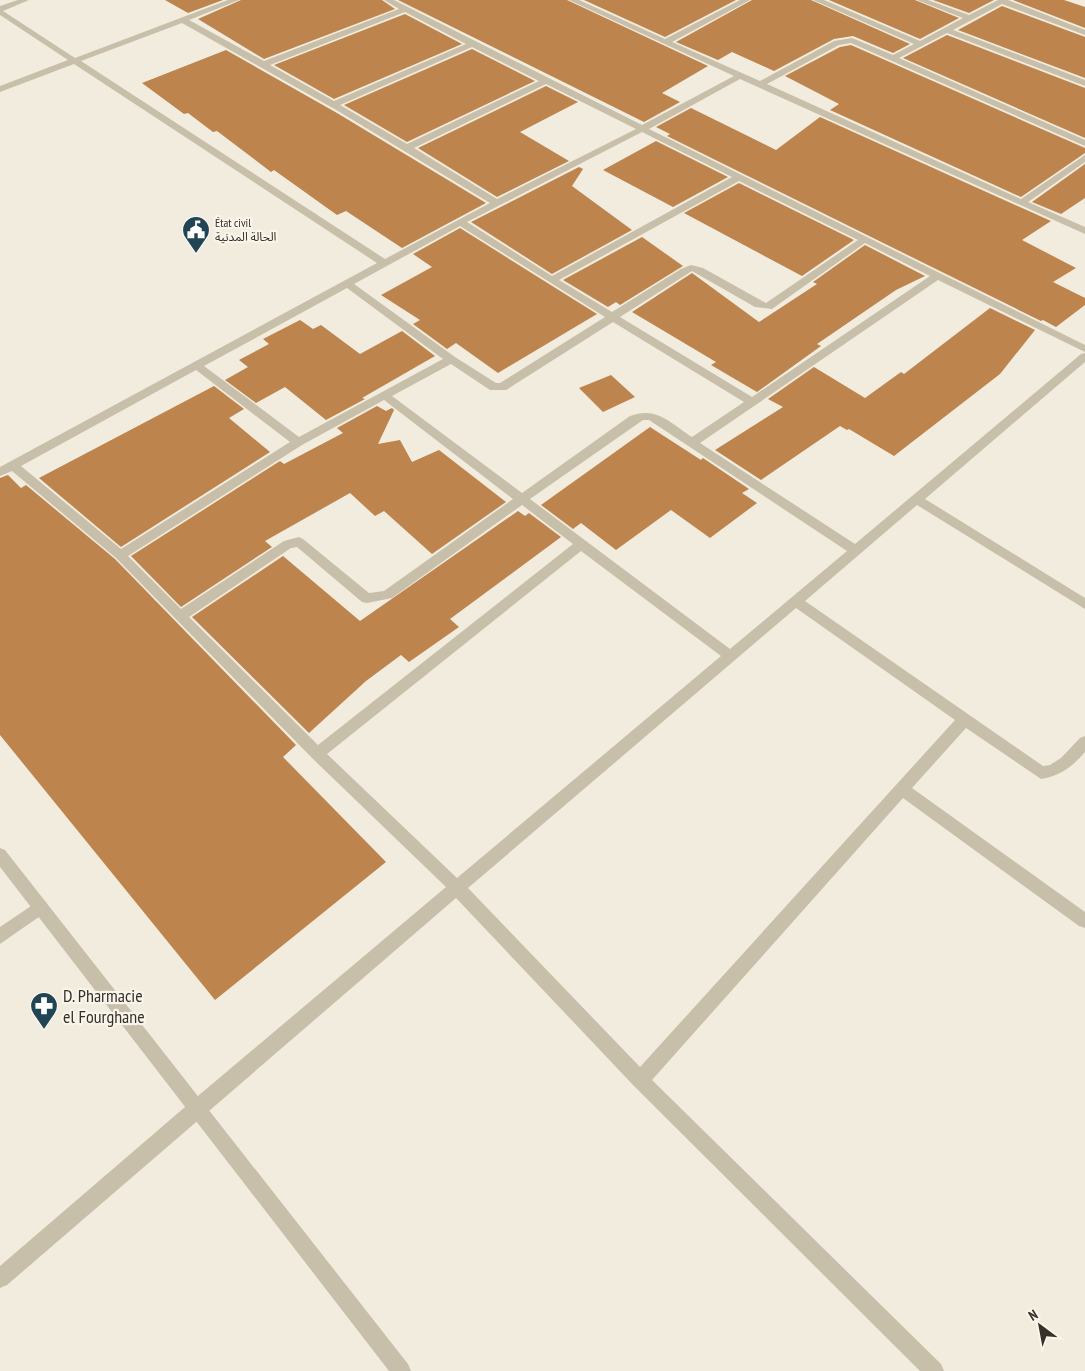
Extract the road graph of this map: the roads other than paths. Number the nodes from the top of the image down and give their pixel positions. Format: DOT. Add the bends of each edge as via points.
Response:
graph roads {
  1 [pos="25,0"];
  2 [pos="235,0"];
  3 [pos="388,0"];
  4 [pos="573,0"];
  5 [pos="817,0"];
  6 [pos="921,0"];
  7 [pos="1003,0"];
  8 [pos="741,1"];
  9 [pos="406,9"];
  10 [pos="0,10"];
  11 [pos="969,18"];
  12 [pos="183,20"];
  13 [pos="947,30"];
  14 [pos="1085,33"];
  15 [pos="665,42"];
  16 [pos="472,44"];
  17 [pos="921,44"];
  18 [pos="893,58"];
  19 [pos="75,61"];
  20 [pos="265,64"];
  21 [pos="741,75"];
  22 [pos="547,80"];
  23 [pos="1085,83"];
  24 [pos="761,84"];
  25 [pos="0,89"];
  26 [pos="332,105"];
  27 [pos="642,129"];
  28 [pos="1085,143"];
  29 [pos="408,147"];
  30 [pos="1085,158"];
  31 [pos="739,177"];
  32 [pos="1022,202"];
  33 [pos="497,203"];
  34 [pos="460,222"];
  35 [pos="1085,231"];
  36 [pos="865,239"];
  37 [pos="384,264"];
  38 [pos="937,276"];
  39 [pos="552,280"];
  40 [pos="347,283"];
  41 [pos="612,317"];
  42 [pos="1085,349"];
  43 [pos="1085,356"];
  44 [pos="451,359"];
  45 [pos="196,365"];
  46 [pos="384,395"];
  47 [pos="752,402"];
  48 [pos="298,442"];
  49 [pos="692,443"];
  50 [pos="6,469"];
  51 [pos="522,499"];
  52 [pos="916,499"];
  53 [pos="581,544"];
  54 [pos="855,550"];
  55 [pos="120,555"];
  56 [pos="1083,599"];
  57 [pos="795,601"];
  58 [pos="180,616"];
  59 [pos="730,656"];
  60 [pos="965,719"];
  61 [pos="1085,742"];
  62 [pos="317,754"];
  63 [pos="903,789"];
  64 [pos="0,855"];
  65 [pos="456,888"];
  66 [pos="40,907"];
  67 [pos="1085,921"];
  68 [pos="0,936"];
  69 [pos="640,1080"];
  70 [pos="198,1107"];
  71 [pos="0,1278"];
  72 [pos="401,1371"];
  73 [pos="934,1371"];
  1 -- 10 [label="street"];
  2 -- 12 [label="street"];
  3 -- 9 [label="street"];
  4 -- 15 [label="street"];
  5 -- 17 [label="street"];
  6 -- 11 [label="street"];
  7 -- 11 [label="street"];
  7 -- 14 [label="street"];
  8 -- 15 [label="street"];
  9 -- 16 [label="street"];
  9 -- 20 [label="street"];
  10 -- 19 [label="street"];
  11 -- 13 [label="street"];
  12 -- 19 [label="street"];
  12 -- 20 [label="street"];
  13 -- 17 [label="street"];
  13 -- 23 [label="street"];
  15 -- 21 [label="street"];
  16 -- 22 [label="street"];
  16 -- 26 [label="street"];
  17 -- 18 [label="street"];
  18 -- 24 [label="street" via="857,42 844,41"];
  18 -- 28 [label="street"];
  19 -- 25 [label="street"];
  19 -- 37 [label="street"];
  20 -- 26 [label="street"];
  21 -- 24 [label="street"];
  21 -- 27 [label="street"];
  22 -- 27 [label="street"];
  22 -- 29 [label="street"];
  24 -- 32 [label="street"];
  26 -- 29 [label="street"];
  27 -- 31 [label="street"];
  27 -- 33 [label="street"];
  29 -- 33 [label="street"];
  30 -- 32 [label="street"];
  31 -- 36 [label="street"];
  31 -- 39 [label="street"];
  32 -- 35 [label="street"];
  33 -- 34 [label="street"];
  34 -- 37 [label="street"];
  34 -- 39 [label="street"];
  36 -- 38 [label="street"];
  36 -- 41 [label="street" via="768,307 759,306 699,270 690,268"];
  37 -- 40 [label="street"];
  38 -- 42 [label="street"];
  38 -- 47 [label="street"];
  39 -- 41 [label="street"];
  40 -- 44 [label="street"];
  40 -- 45 [label="street"];
  41 -- 44 [label="street" via="502,387 494,387"];
  41 -- 47 [label="street"];
  43 -- 52 [label="street"];
  44 -- 46 [label="street"];
  45 -- 48 [label="street"];
  45 -- 50 [label="street"];
  46 -- 48 [label="street"];
  46 -- 51 [label="street"];
  47 -- 49 [label="street"];
  48 -- 55 [label="street"];
  49 -- 51 [label="street" via="651,416 642,416"];
  49 -- 54 [label="street"];
  50 -- 55 [label="street"];
  51 -- 53 [label="street"];
  51 -- 58 [label="street" via="387,595 367,598 299,542 294,542"];
  52 -- 54 [label="street"];
  52 -- 56 [label="street"];
  53 -- 59 [label="street"];
  53 -- 62 [label="street"];
  54 -- 57 [label="street"];
  55 -- 58 [label="street"];
  57 -- 59 [label="street"];
  57 -- 60 [label="street"];
  58 -- 62 [label="street"];
  59 -- 65 [label="street"];
  60 -- 61 [label="street" via="1041,773 1063,766"];
  60 -- 63 [label="street"];
  62 -- 65 [label="street"];
  63 -- 67 [label="street"];
  63 -- 69 [label="street"];
  64 -- 66 [label="street"];
  65 -- 69 [label="street"];
  65 -- 70 [label="street"];
  66 -- 68 [label="street"];
  66 -- 70 [label="street"];
  69 -- 73 [label="street"];
  70 -- 71 [label="street"];
  70 -- 72 [label="street"];
}
